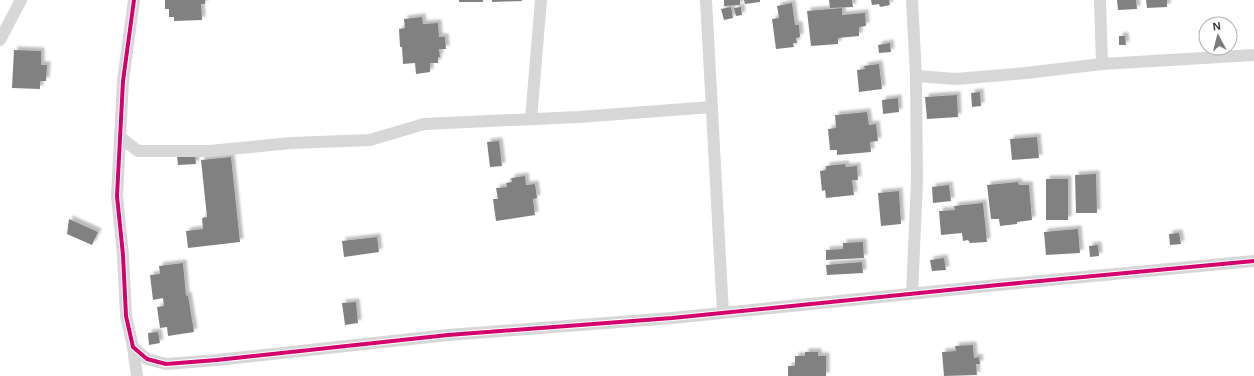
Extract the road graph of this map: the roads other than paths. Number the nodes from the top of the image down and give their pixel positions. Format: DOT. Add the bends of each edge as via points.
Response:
graph roads {
  1 [pos="21,0"];
  2 [pos="134,0"];
  3 [pos="541,0"];
  4 [pos="706,0"];
  5 [pos="912,0"];
  6 [pos="1100,0"];
  7 [pos="0,40"];
  8 [pos="1254,55"];
  9 [pos="1102,64"];
  10 [pos="916,76"];
  11 [pos="712,107"];
  12 [pos="532,119"];
  13 [pos="120,137"];
  14 [pos="1254,261"];
  15 [pos="912,294"];
  16 [pos="723,313"];
  17 [pos="133,347"];
  18 [pos="137,376"];
  1 -- 7 [label="street"];
  2 -- 13 [label="street"];
  3 -- 12 [label="street"];
  4 -- 11 [label="street"];
  5 -- 10 [label="street"];
  6 -- 9 [label="street"];
  8 -- 9 [label="street"];
  9 -- 10 [label="street" via="956,78"];
  10 -- 15 [label="street" via="917,181"];
  11 -- 12 [label="street"];
  11 -- 16 [label="street"];
  12 -- 13 [label="street" via="424,124 370,140 291,143 209,151 138,151"];
  13 -- 17 [label="street" via="117,196 126,316"];
  14 -- 15 [label="street"];
  15 -- 16 [label="street"];
  16 -- 17 [label="street" via="448,335 166,364 147,359"];
  17 -- 18 [label="street"];
}
